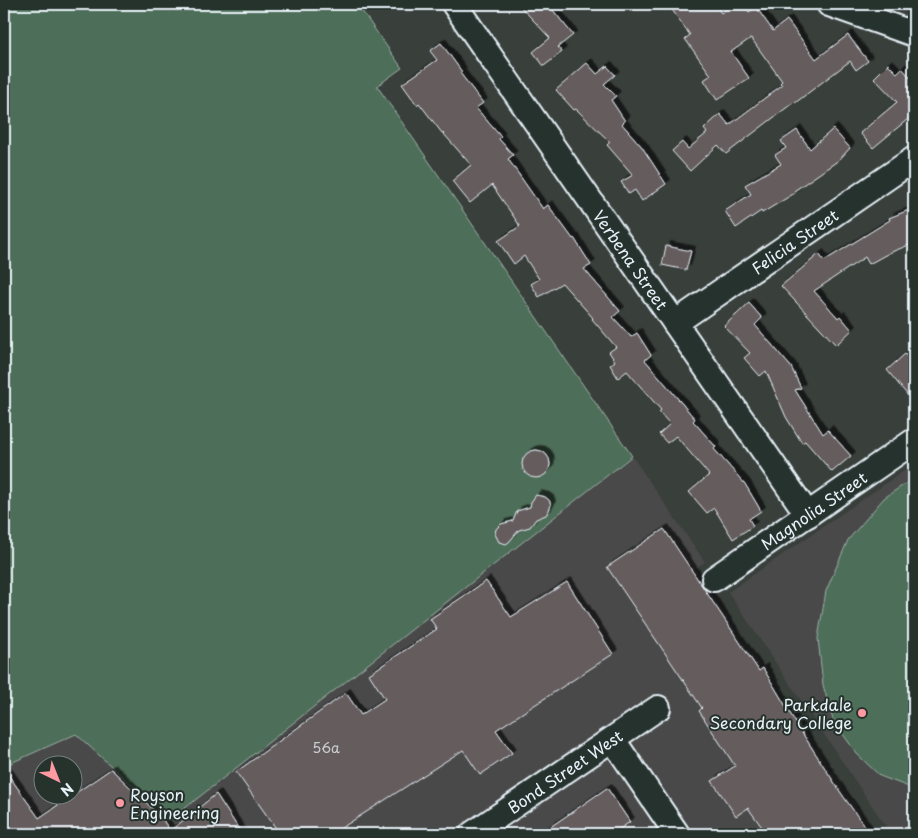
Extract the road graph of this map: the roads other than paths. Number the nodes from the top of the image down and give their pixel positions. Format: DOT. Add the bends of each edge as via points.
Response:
graph roads {
  1 [pos="454,4"];
  2 [pos="829,4"];
  3 [pos="914,34"];
  4 [pos="914,159"];
  5 [pos="675,324"];
  6 [pos="914,441"];
  7 [pos="808,515"];
  8 [pos="714,579"];
  9 [pos="658,708"];
  10 [pos="613,740"];
  11 [pos="472,834"];
  12 [pos="678,834"];
  1 -- 5 [label="street, Verbena Street"];
  2 -- 3 [label="street"];
  4 -- 5 [label="street, Felicia Street"];
  5 -- 7 [label="street, Verbena Street"];
  6 -- 7 [label="street, Magnolia Street"];
  7 -- 8 [label="street, Magnolia Street"];
  9 -- 10 [label="street, Bond Street West"];
  10 -- 11 [label="street, Bond Street West"];
  10 -- 12 [label="street"];
}
